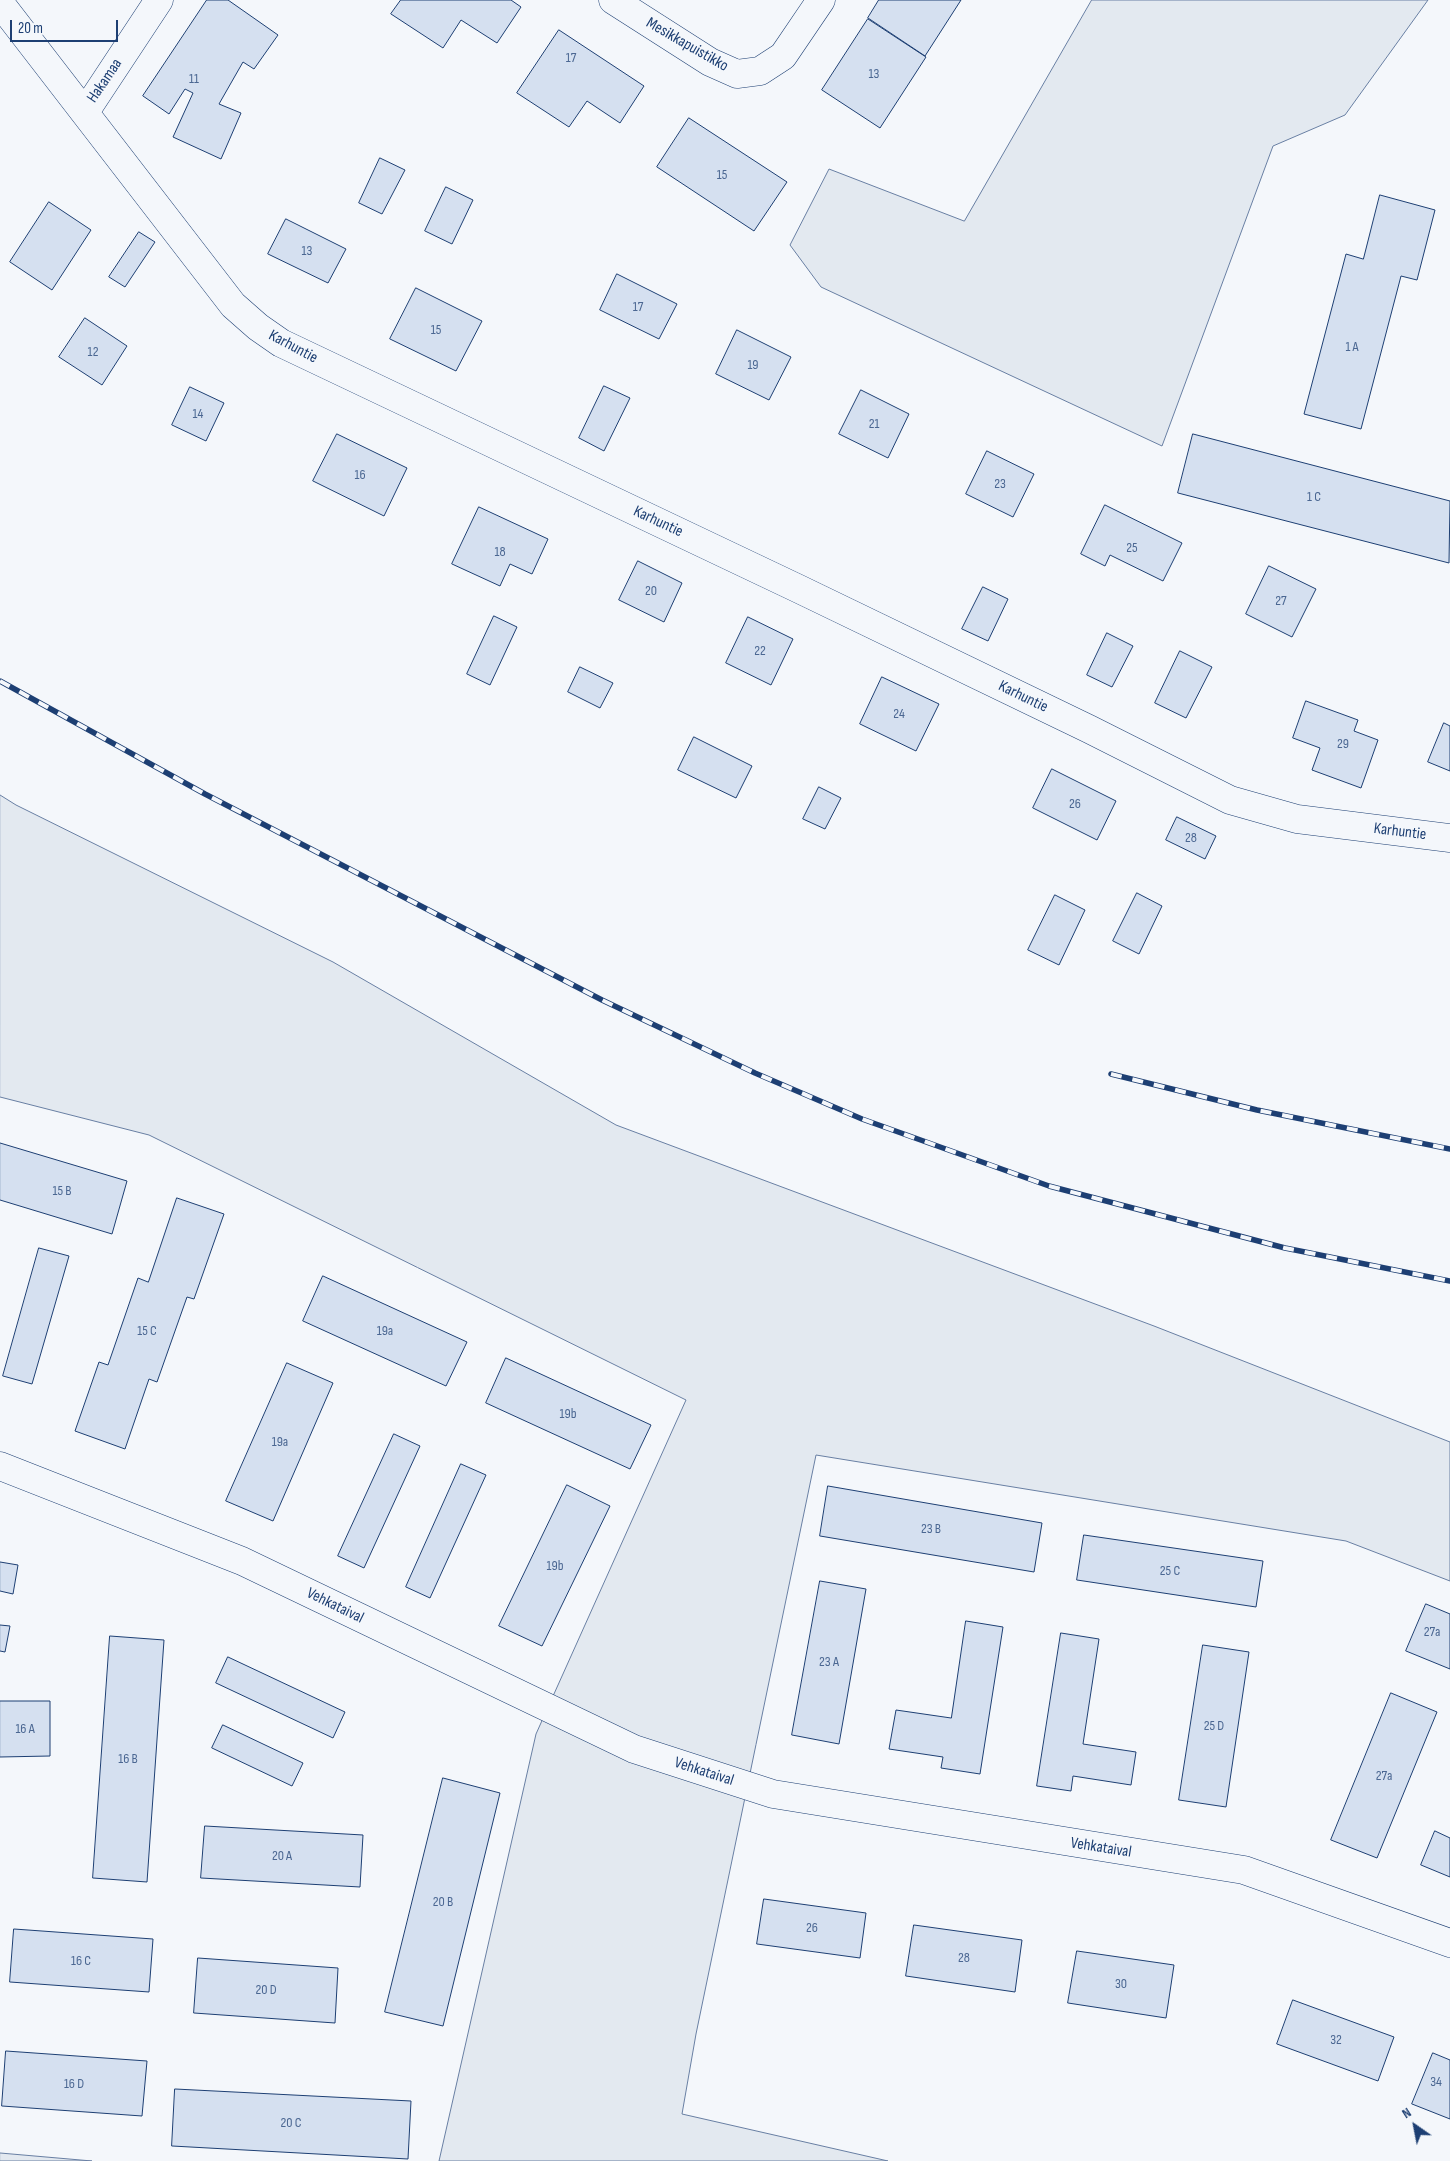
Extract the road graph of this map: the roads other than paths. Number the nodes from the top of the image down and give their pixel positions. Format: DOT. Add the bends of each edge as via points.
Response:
graph roads {
  1 [pos="159,0"];
  2 [pos="612,0"];
  3 [pos="821,0"];
  4 [pos="0,3"];
  5 [pos="85,112"];
  6 [pos="1450,838"];
  7 [pos="0,1466"];
  8 [pos="1450,1943"];
  1 -- 5 [label="street, Hakamaa"];
  2 -- 3 [label="street, Mesikkapuistikko" via="710,62 737,74 760,71 783,56"];
  4 -- 5 [label="street, Karhuntie"];
  5 -- 6 [label="street, Karhuntie" via="234,305 282,343 1063,716 1230,800 1297,819"];
  7 -- 8 [label="street, Vehkataival" via="242,1561 634,1749 773,1794 1244,1870"];
}
